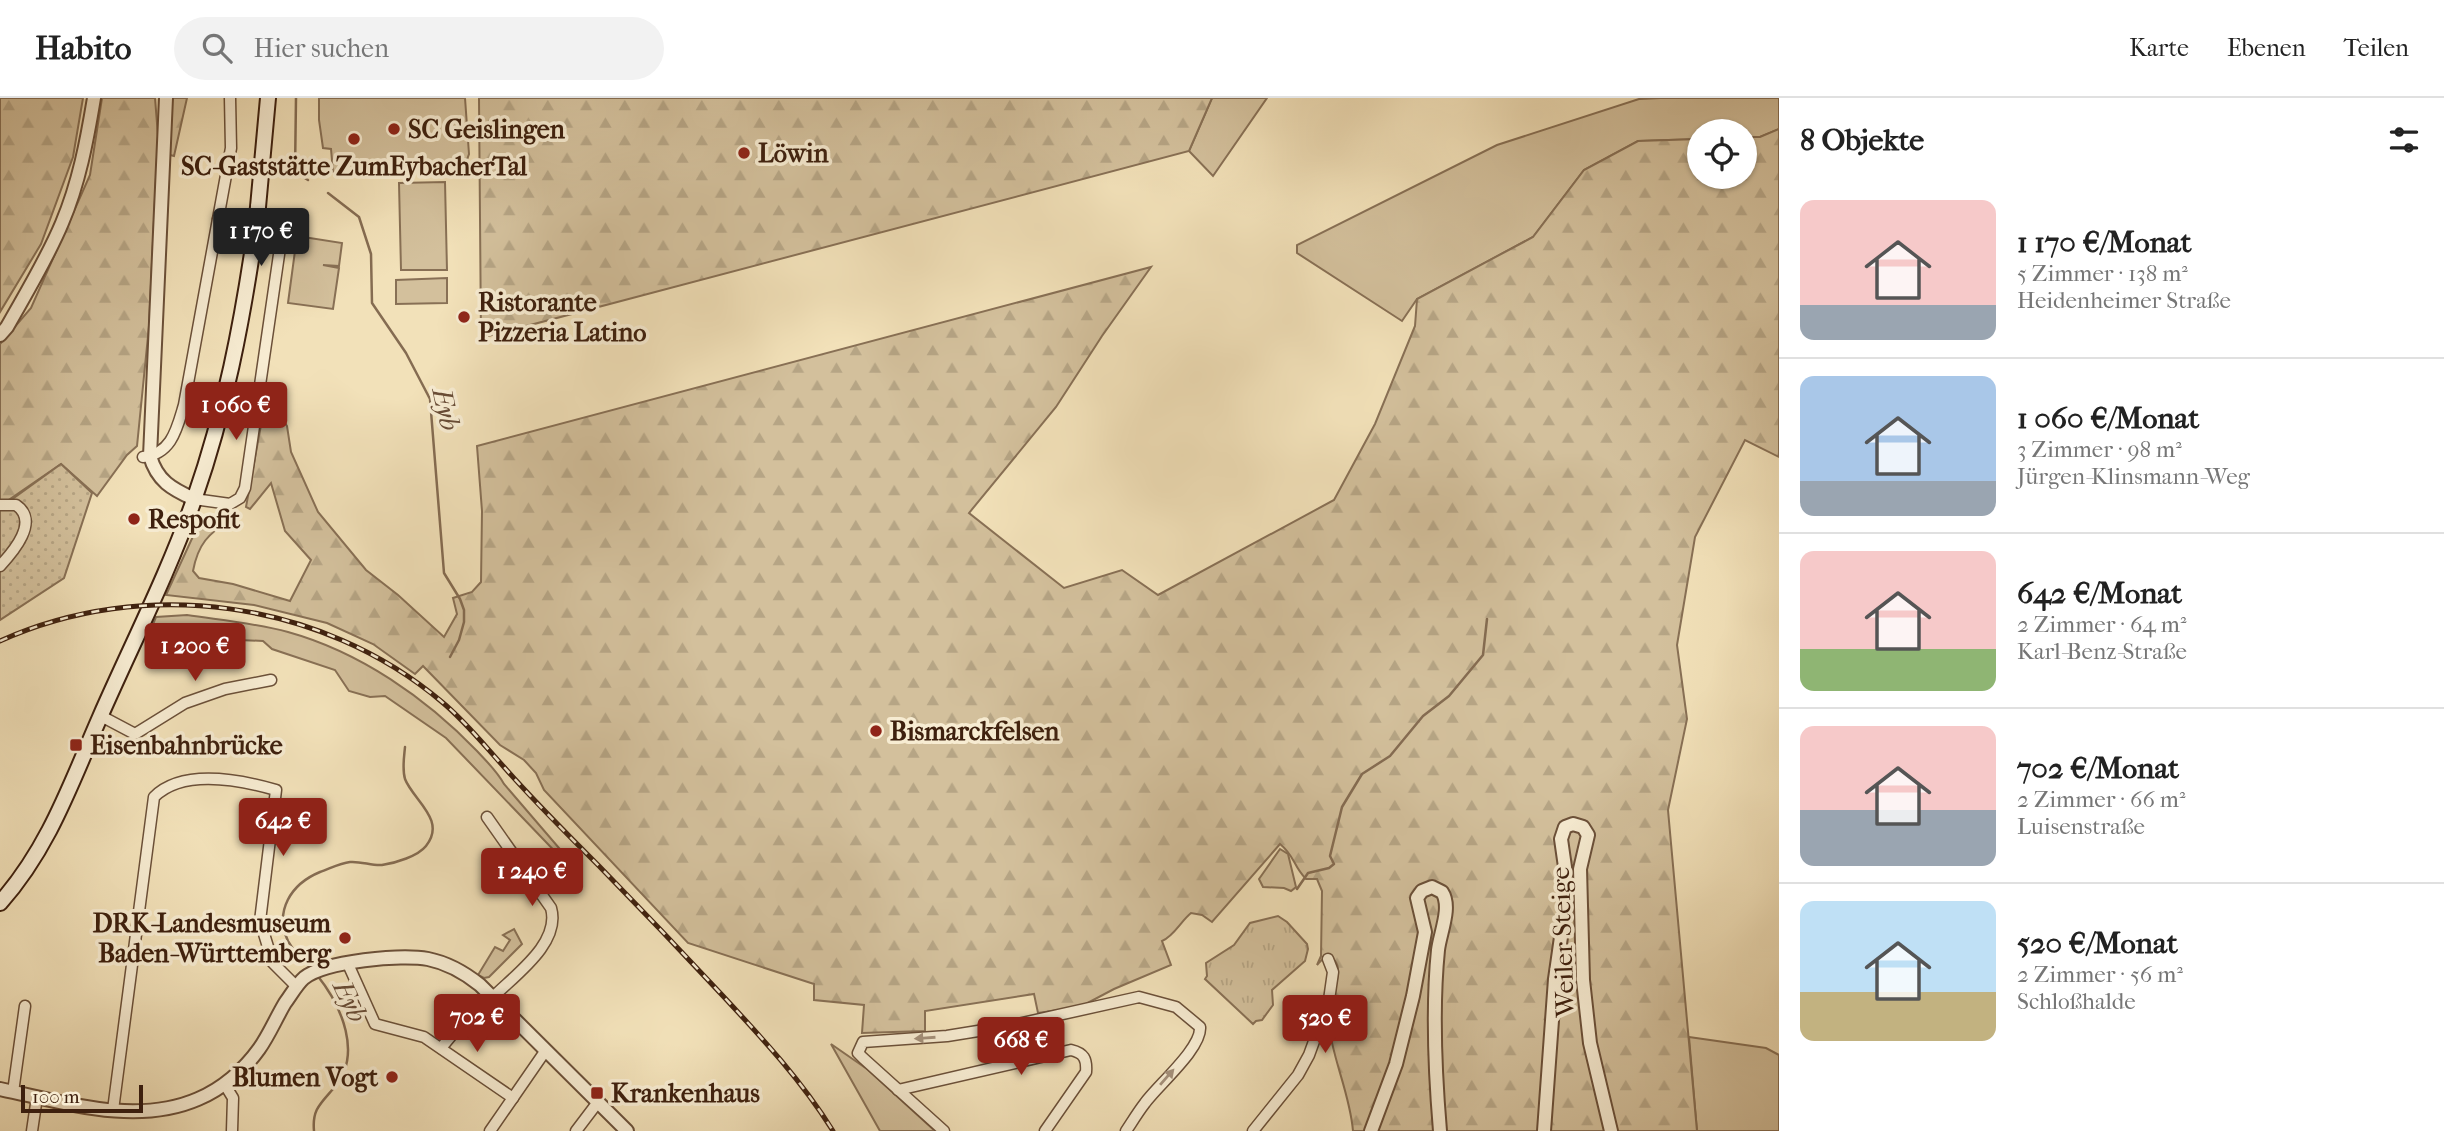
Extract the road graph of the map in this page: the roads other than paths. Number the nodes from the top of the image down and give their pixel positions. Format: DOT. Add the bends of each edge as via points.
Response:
graph roads {
  1 [pos="94,98"];
  2 [pos="166,98"];
  3 [pos="268,98"];
  4 [pos="230,99"];
  5 [pos="218,219"];
  6 [pos="0,335"];
  7 [pos="146,457"];
  8 [pos="194,499"];
  9 [pos="0,505"];
  10 [pos="0,566"];
  11 [pos="271,680"];
  12 [pos="101,716"];
  13 [pos="487,817"];
  14 [pos="0,903"];
  15 [pos="1328,959"];
  16 [pos="348,964"];
  17 [pos="300,982"];
  18 [pos="486,999"];
  19 [pos="25,1006"];
  20 [pos="441,1048"];
  21 [pos="546,1050"];
  22 [pos="225,1085"];
  23 [pos="898,1090"];
  24 [pos="6,1091"];
  25 [pos="37,1097"];
  26 [pos="513,1098"];
  27 [pos="598,1101"];
  28 [pos="113,1110"];
  29 [pos="32,1131"];
  30 [pos="232,1131"];
  31 [pos="490,1131"];
  32 [pos="576,1131"];
  33 [pos="627,1131"];
  34 [pos="944,1131"];
  35 [pos="1045,1131"];
  36 [pos="1126,1131"];
  37 [pos="1253,1131"];
  38 [pos="1371,1131"];
  39 [pos="1440,1131"];
  40 [pos="1544,1131"];
  41 [pos="1611,1131"];
  1 -- 6 [label="street" via="63,221"];
  2 -- 7 [label="street"];
  3 -- 8 [label="main road, bridge" via="255,233 234,363"];
  4 -- 5 [label="street" via="230,148"];
  5 -- 7 [label="street" via="184,405 169,445"];
  5 -- 8 [label="street" via="265,223 279,227 282,234 245,488 230,504"];
  7 -- 8 [label="street" via="165,484"];
  8 -- 12 [label="main road"];
  9 -- 10 [label="street" via="16,505 25,519 19,544"];
  11 -- 12 [label="street" via="185,703 135,734"];
  12 -- 14 [label="main road" via="40,850"];
  13 -- 18 [label="street" via="551,908 554,919 534,957"];
  15 -- 37 [label="street" via="1333,972 1329,1000 1308,1055 1298,1075"];
  16 -- 17 [label="street" via="324,967"];
  16 -- 18 [label="street" via="392,958 430,960 467,975"];
  16 -- 20 [label="street" via="375,1024 424,1037"];
  17 -- 22 [label="street" via="258,1050"];
  17 -- 28 [label="street" via="273,963 260,921 276,790 218,778 178,783 159,792 154,797"];
  18 -- 20 [label="street"];
  18 -- 21 [label="street"];
  19 -- 24 [label="street"];
  20 -- 26 [label="street"];
  21 -- 26 [label="street"];
  21 -- 27 [label="street"];
  22 -- 28 [label="street" via="178,1106 154,1111"];
  22 -- 30 [label="street" via="233,1098"];
  23 -- 34 [label="street"];
  23 -- 35 [label="street" via="1077,1051 1087,1062 1086,1072"];
  36 -- 23 [label="street, one-way" via="1201,1034 1185,1012 1139,997 1009,1026 863,1042 858,1053"];
  24 -- 25 [label="street"];
  25 -- 28 [label="street"];
  25 -- 29 [label="street"];
  26 -- 31 [label="street"];
  27 -- 32 [label="street"];
  27 -- 33 [label="street"];
  38 -- 39 [label="street" via="1396,1064 1413,996 1425,932 1418,896 1432,887 1441,890 1446,901 1436,984"];
  40 -- 41 [label="street, Weiler Steige" via="1553,992 1566,902 1561,837 1565,827 1573,824 1588,835 1580,869 1583,980 1590,1043"];
}
